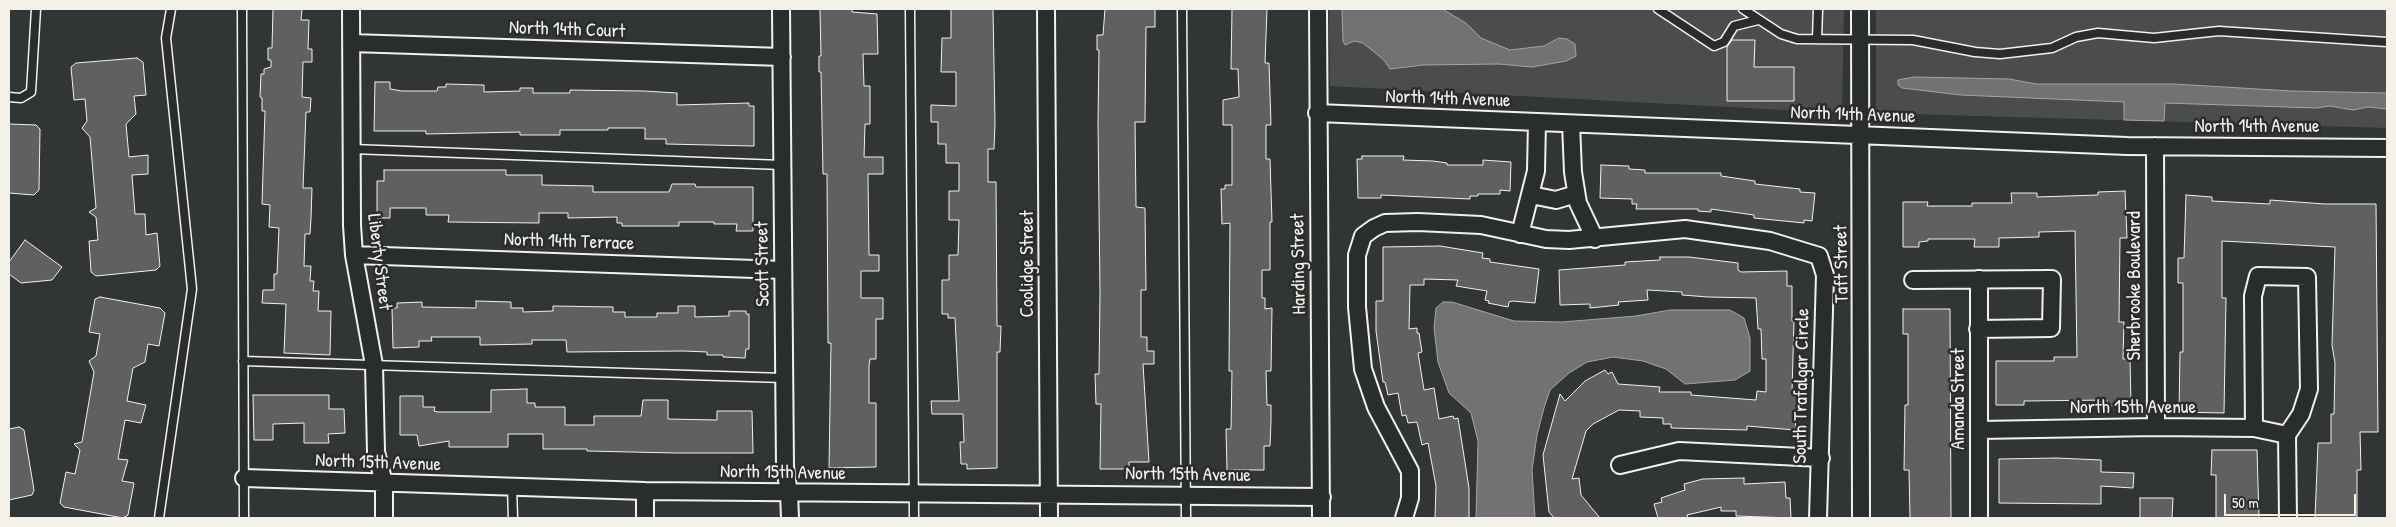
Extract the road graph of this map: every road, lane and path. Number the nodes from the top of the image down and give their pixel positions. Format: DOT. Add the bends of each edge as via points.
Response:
graph roads {
  1 [pos="36,9"];
  2 [pos="170,9"];
  3 [pos="242,9"];
  4 [pos="351,9"];
  5 [pos="781,9"];
  6 [pos="910,9"];
  7 [pos="1046,9"];
  8 [pos="1182,9"];
  9 [pos="1318,9"];
  10 [pos="1658,9"];
  11 [pos="1743,9"];
  12 [pos="1818,9"];
  13 [pos="1860,9"];
  14 [pos="1758,20"];
  15 [pos="1817,39"];
  16 [pos="1860,39"];
  17 [pos="2387,42"];
  18 [pos="352,43"];
  19 [pos="782,57"];
  20 [pos="9,97"];
  21 [pos="1317,113"];
  22 [pos="1537,122"];
  23 [pos="1572,124"];
  24 [pos="1860,136"];
  25 [pos="2156,146"];
  26 [pos="2387,148"];
  27 [pos="352,149"];
  28 [pos="782,165"];
  29 [pos="1576,194"];
  30 [pos="1531,196"];
  31 [pos="1520,234"];
  32 [pos="1595,239"];
  33 [pos="354,255"];
  34 [pos="783,270"];
  35 [pos="1979,279"];
  36 [pos="1913,280"];
  37 [pos="1978,329"];
  38 [pos="243,361"];
  39 [pos="374,365"];
  40 [pos="784,378"];
  41 [pos="2156,427"];
  42 [pos="2254,428"];
  43 [pos="1980,430"];
  44 [pos="2287,435"];
  45 [pos="1821,458"];
  46 [pos="1620,465"];
  47 [pos="244,478"];
  48 [pos="384,483"];
  49 [pos="512,487"];
  50 [pos="645,491"];
  51 [pos="789,493"];
  52 [pos="914,494"];
  53 [pos="1049,494"];
  54 [pos="1186,495"];
  55 [pos="1322,497"];
  56 [pos="159,518"];
  57 [pos="244,518"];
  58 [pos="384,518"];
  59 [pos="512,518"];
  60 [pos="645,518"];
  61 [pos="790,518"];
  62 [pos="914,518"];
  63 [pos="1049,518"];
  64 [pos="1186,518"];
  65 [pos="1321,518"];
  66 [pos="1404,518"];
  67 [pos="1818,518"];
  68 [pos="1862,518"];
  69 [pos="1979,518"];
  70 [pos="2288,518"];
  1 -- 20 [label="lane" via="31,92 21,98"];
  2 -- 56 [label="lane" via="166,38 192,289"];
  3 -- 38 [label="lane"];
  4 -- 18 [label="street, Liberty Street"];
  5 -- 19 [label="street, Scott Street"];
  6 -- 52 [label="lane"];
  7 -- 53 [label="street, Coolidge Street"];
  8 -- 54 [label="lane"];
  9 -- 21 [label="street, Harding Street"];
  10 -- 14 [label="lane" via="1714,46 1724,42 1734,26"];
  11 -- 14 [label="lane"];
  12 -- 15 [label="lane"];
  13 -- 16 [label="street, Taft Street"];
  14 -- 15 [label="lane" via="1781,34 1797,39"];
  15 -- 16 [label="lane"];
  16 -- 17 [label="lane" via="1913,40 2000,54 2052,48 2076,37 2098,33 2154,38 2219,31"];
  16 -- 24 [label="street, Taft Street"];
  18 -- 19 [label="street, North 14th Court"];
  18 -- 27 [label="street, Liberty Street"];
  19 -- 28 [label="street, Scott Street"];
  21 -- 22 [label="street, North 14th Avenue"];
  21 -- 55 [label="street, Harding Street"];
  22 -- 23 [label="street, North 14th Avenue"];
  22 -- 30 [label="street" via="1538,151"];
  23 -- 24 [label="street, North 14th Avenue"];
  23 -- 29 [label="street"];
  24 -- 25 [label="street, North 14th Avenue"];
  24 -- 68 [label="street, Taft Street"];
  25 -- 26 [label="street, North 14th Avenue"];
  25 -- 41 [label="street, Sherbrooke Boulevard"];
  27 -- 28 [label="lane"];
  27 -- 33 [label="street, Liberty Street"];
  28 -- 34 [label="street, Scott Street"];
  29 -- 30 [label="street" via="1556,200"];
  29 -- 32 [label="street"];
  30 -- 31 [label="street"];
  31 -- 32 [label="street"];
  31 -- 66 [label="street" via="1481,225 1418,222 1385,223 1363,236 1357,255 1357,306 1363,369 1376,407 1410,471 1410,498"];
  32 -- 45 [label="street, South Trafalgar Circle" via="1685,229 1770,241 1819,256 1825,275"];
  33 -- 34 [label="street, North 14th Terrace"];
  33 -- 39 [label="street, Liberty Street"];
  34 -- 40 [label="street, Scott Street"];
  35 -- 36 [label="street"];
  35 -- 37 [label="street, Amanda Street"];
  35 -- 37 [label="street" via="2052,279 2051,328"];
  37 -- 43 [label="street, Amanda Street"];
  38 -- 39 [label="lane"];
  38 -- 47 [label="lane"];
  39 -- 40 [label="lane"];
  39 -- 48 [label="street, Liberty Street" via="376,452"];
  40 -- 51 [label="street, Scott Street" via="785,467"];
  41 -- 42 [label="street, North 15th Avenue"];
  41 -- 43 [label="street, North 15th Avenue"];
  42 -- 44 [label="street, North 15th Avenue"];
  42 -- 44 [label="street" via="2253,296 2258,276 2307,277 2309,389 2301,414"];
  43 -- 69 [label="street, Amanda Street"];
  44 -- 70 [label="street"];
  45 -- 46 [label="street" via="1679,451"];
  45 -- 67 [label="street, South Trafalgar Circle"];
  47 -- 48 [label="street, North 15th Avenue"];
  47 -- 57 [label="lane"];
  48 -- 49 [label="street, North 15th Avenue"];
  48 -- 58 [label="street, Liberty Street"];
  49 -- 50 [label="street, North 15th Avenue"];
  49 -- 59 [label="lane"];
  50 -- 51 [label="street, North 15th Avenue"];
  50 -- 60 [label="street"];
  51 -- 52 [label="street, North 15th Avenue"];
  51 -- 61 [label="street, Scott Street"];
  52 -- 53 [label="street, North 15th Avenue"];
  52 -- 62 [label="lane"];
  53 -- 54 [label="street, North 15th Avenue"];
  53 -- 63 [label="street, Coolidge Street"];
  54 -- 55 [label="street, North 15th Avenue"];
  54 -- 64 [label="lane"];
  55 -- 65 [label="street, Harding Street"];
}
